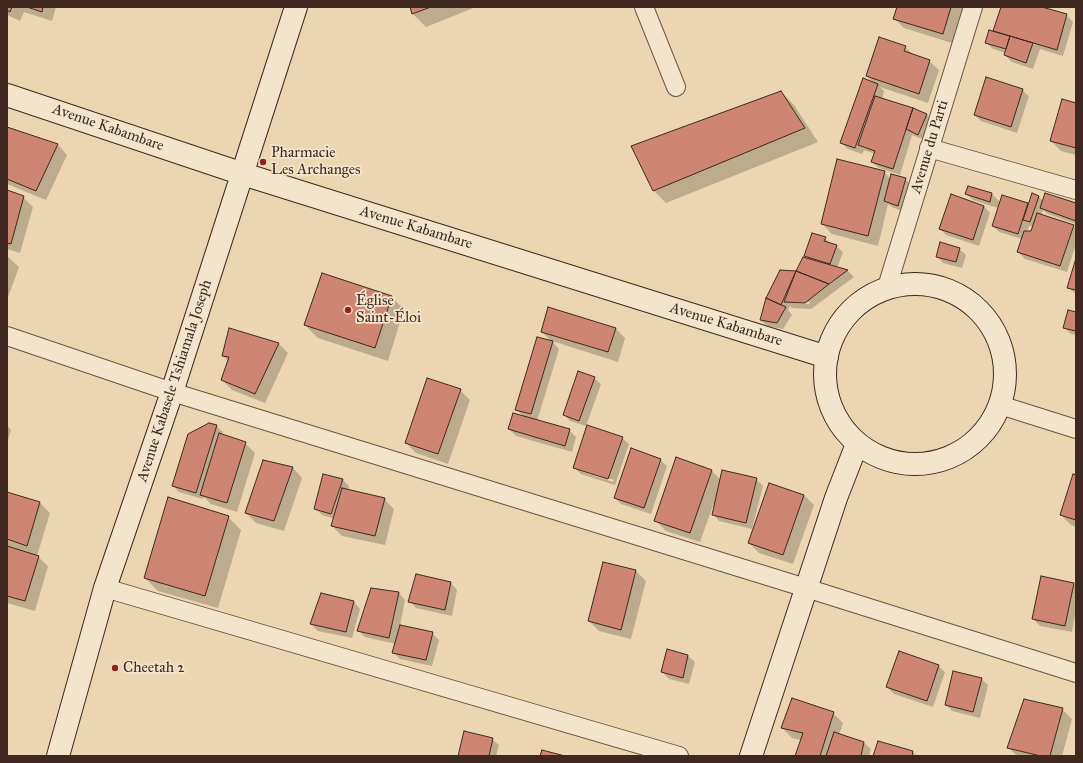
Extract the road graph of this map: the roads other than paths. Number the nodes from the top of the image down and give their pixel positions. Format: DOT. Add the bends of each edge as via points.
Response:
graph roads {
  1 [pos="296,7"];
  2 [pos="644,7"];
  3 [pos="973,7"];
  4 [pos="676,87"];
  5 [pos="7,95"];
  6 [pos="929,148"];
  7 [pos="243,174"];
  8 [pos="1076,190"];
  9 [pos="886,287"];
  10 [pos="7,336"];
  11 [pos="827,357"];
  12 [pos="172,392"];
  13 [pos="1002,406"];
  14 [pos="1076,430"];
  15 [pos="857,444"];
  16 [pos="104,588"];
  17 [pos="806,588"];
  18 [pos="1076,674"];
  19 [pos="58,756"];
  20 [pos="678,756"];
  21 [pos="751,756"];
  1 -- 7 [label="main road, Avenue Kabasele Tshiamala Joseph"];
  2 -- 4 [label="street"];
  3 -- 6 [label="street, Avenue du Parti"];
  5 -- 7 [label="main road, Avenue Kabambare"];
  6 -- 8 [label="street"];
  6 -- 9 [label="street, Avenue du Parti"];
  7 -- 11 [label="main road, Avenue Kabambare"];
  7 -- 12 [label="main road, Avenue Kabasele Tshiamala Joseph"];
  9 -- 11 [label="main road" via="868,294 848,312"];
  9 -- 13 [label="main road" via="913,283 940,287 964,297 987,317 998,340 1006,368"];
  10 -- 12 [label="street"];
  11 -- 15 [label="main road" via="826,382 831,406 843,428"];
  12 -- 16 [label="main road, Avenue Kabasele Tshiamala Joseph"];
  12 -- 17 [label="street"];
  13 -- 14 [label="street"];
  13 -- 15 [label="main road" via="977,440 956,454 932,462 907,464 889,460"];
  15 -- 17 [label="main road"];
  16 -- 19 [label="main road, Avenue Kabasele Tshiamala Joseph"];
  16 -- 20 [label="street"];
  17 -- 18 [label="street"];
  17 -- 21 [label="main road"];
}
